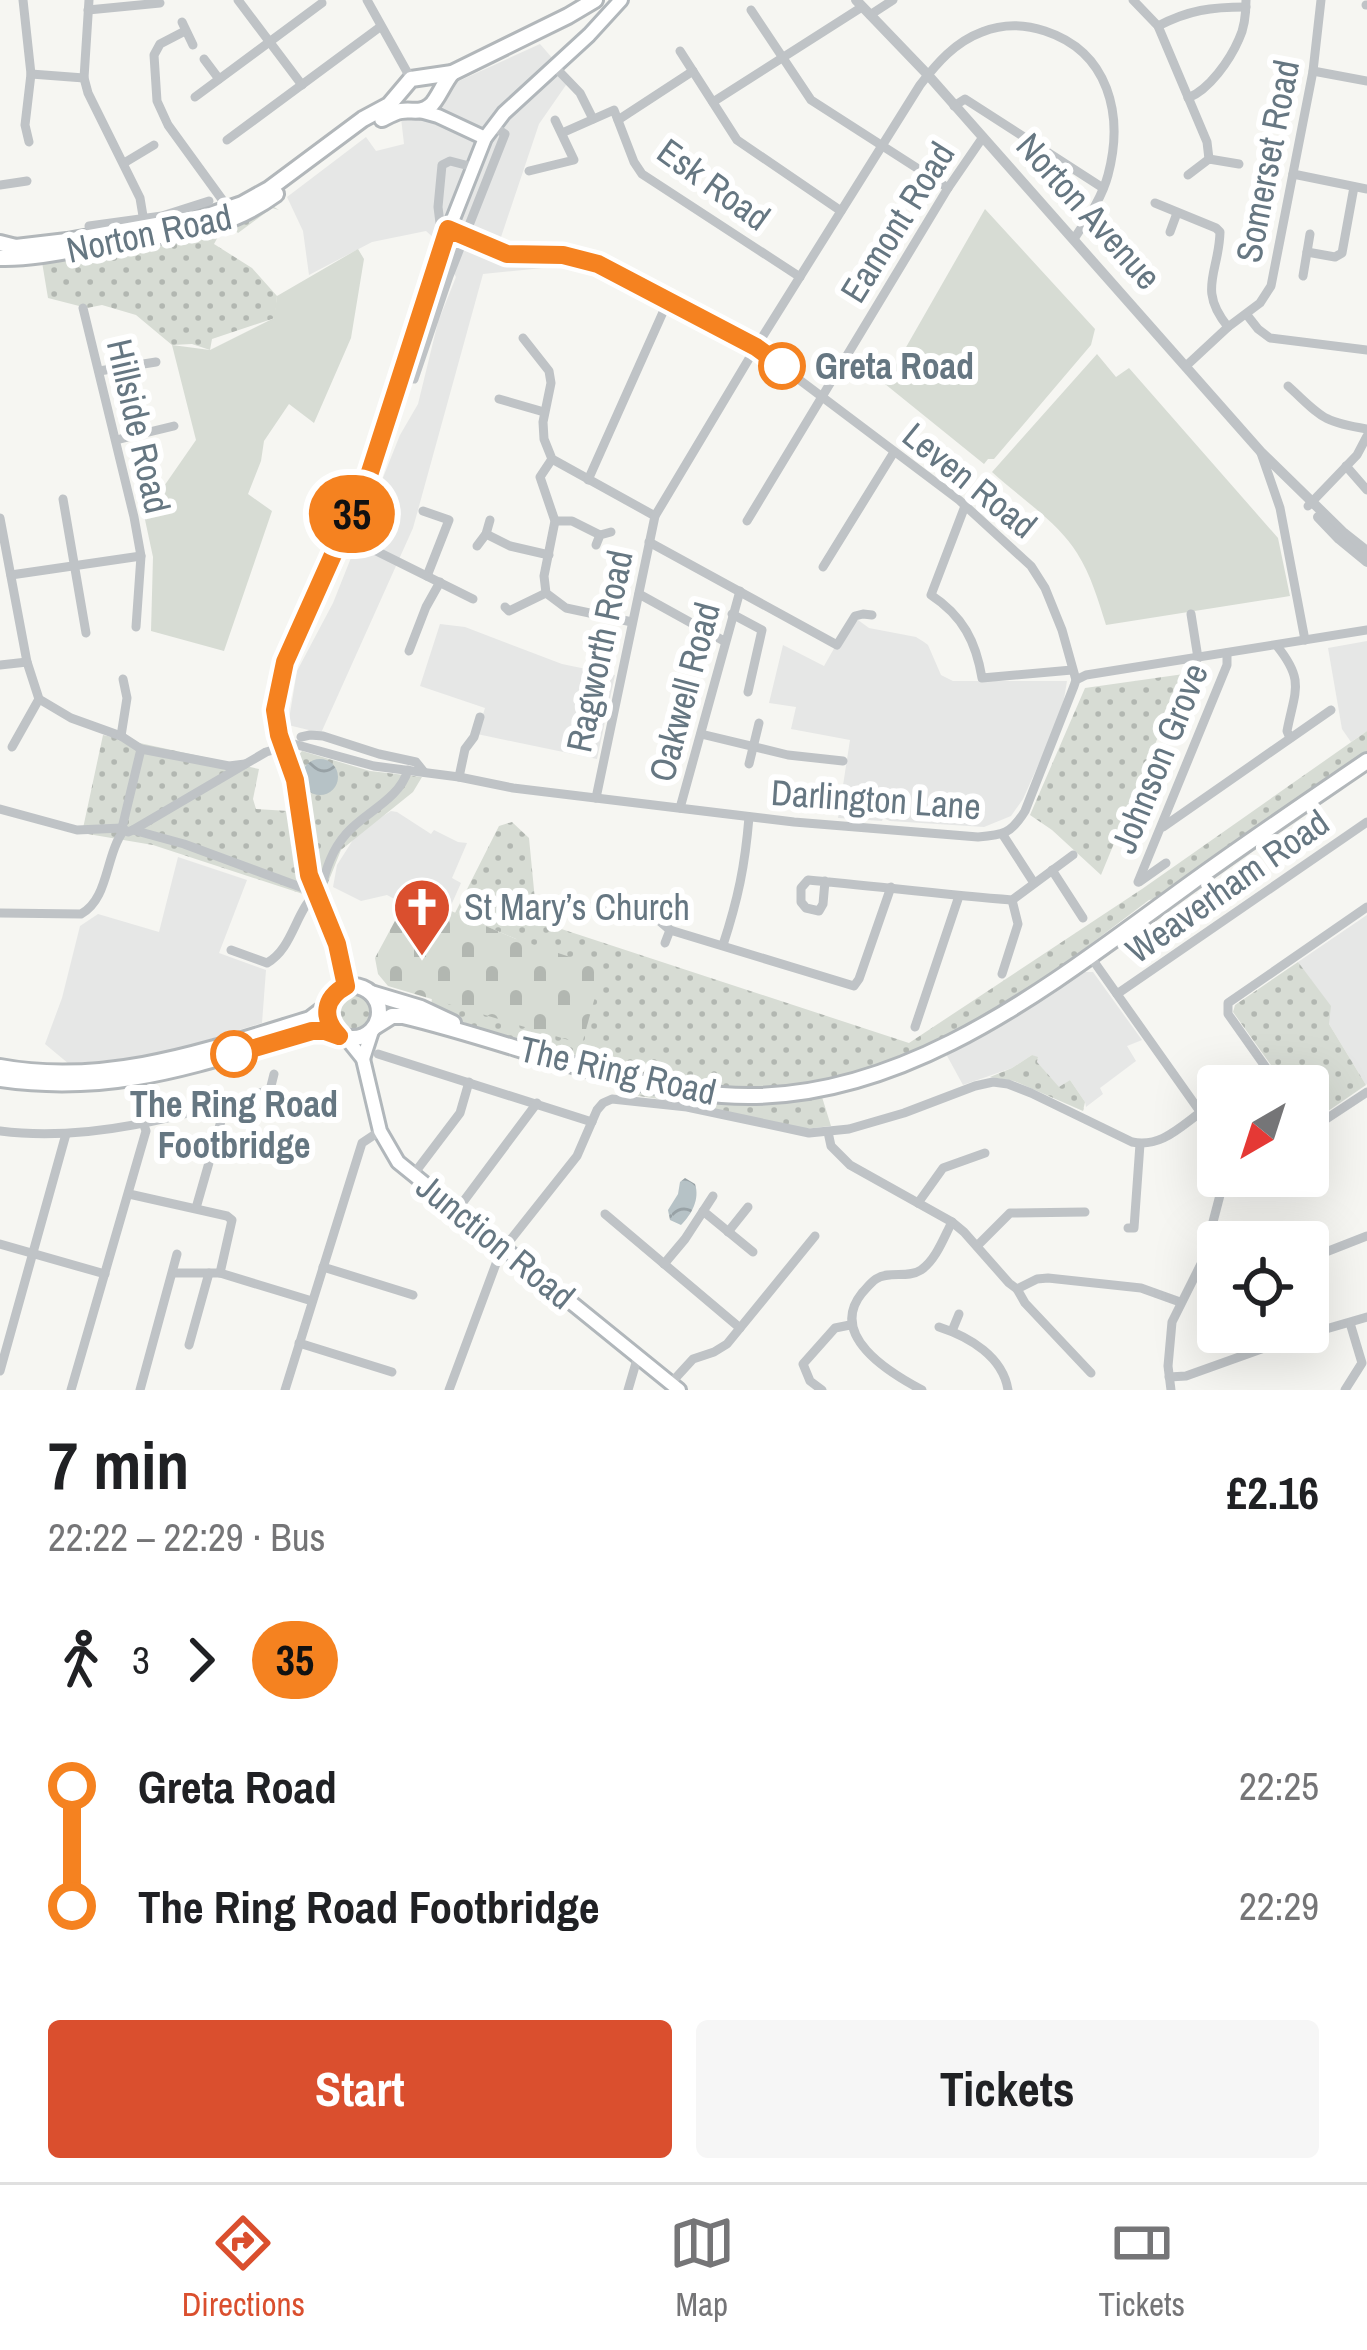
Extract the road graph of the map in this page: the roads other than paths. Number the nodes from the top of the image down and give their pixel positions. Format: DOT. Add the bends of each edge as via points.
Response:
graph roads {
  1 [pos="23,0"];
  2 [pos="238,0"];
  3 [pos="367,0"];
  4 [pos="595,0"];
  5 [pos="617,0"];
  6 [pos="893,0"];
  7 [pos="1133,0"];
  8 [pos="1321,0"];
  9 [pos="160,3"];
  10 [pos="322,3"];
  11 [pos="1246,4"];
  12 [pos="88,5"];
  13 [pos="863,7"];
  14 [pos="751,10"];
  15 [pos="568,16"];
  16 [pos="1158,26"];
  17 [pos="380,27"];
  18 [pos="270,42"];
  19 [pos="193,44"];
  20 [pos="680,51"];
  21 [pos="204,58"];
  22 [pos="782,58"];
  23 [pos="555,67"];
  24 [pos="693,71"];
  25 [pos="1312,71"];
  26 [pos="31,74"];
  27 [pos="928,75"];
  28 [pos="84,78"];
  29 [pos="219,79"];
  30 [pos="411,79"];
  31 [pos="1367,82"];
  32 [pos="302,85"];
  33 [pos="400,94"];
  34 [pos="195,97"];
  35 [pos="1188,98"];
  36 [pos="429,101"];
  37 [pos="712,102"];
  38 [pos="954,106"];
  39 [pos="616,115"];
  40 [pos="593,119"];
  41 [pos="555,120"];
  42 [pos="489,132"];
  43 [pos="562,133"];
  44 [pos="983,137"];
  45 [pos="26,138"];
  46 [pos="227,140"];
  47 [pos="154,145"];
  48 [pos="883,146"];
  49 [pos="1209,159"];
  50 [pos="124,163"];
  51 [pos="1239,164"];
  52 [pos="473,167"];
  53 [pos="529,171"];
  54 [pos="1293,174"];
  55 [pos="1188,175"];
  56 [pos="27,181"];
  57 [pos="0,185"];
  58 [pos="1354,187"];
  59 [pos="948,188"];
  60 [pos="1103,188"];
  61 [pos="1367,189"];
  62 [pos="1174,196"];
  63 [pos="209,201"];
  64 [pos="1155,203"];
  65 [pos="229,209"];
  66 [pos="841,211"];
  67 [pos="1173,211"];
  68 [pos="89,226"];
  69 [pos="145,228"];
  70 [pos="448,229"];
  71 [pos="1170,232"];
  72 [pos="1310,235"];
  73 [pos="465,236"];
  74 [pos="1074,239"];
  75 [pos="0,244"];
  76 [pos="1307,252"];
  77 [pos="0,257"];
  78 [pos="1303,276"];
  79 [pos="800,277"];
  80 [pos="668,301"];
  81 [pos="83,308"];
  82 [pos="1247,315"];
  83 [pos="1228,327"];
  84 [pos="524,338"];
  85 [pos="756,347"];
  86 [pos="1367,350"];
  87 [pos="156,362"];
  88 [pos="1186,366"];
  89 [pos="99,371"];
  90 [pos="400,376"];
  91 [pos="1288,386"];
  92 [pos="821,396"];
  93 [pos="509,397"];
  94 [pos="544,412"];
  95 [pos="174,426"];
  96 [pos="1367,432"];
  97 [pos="116,440"];
  98 [pos="894,452"];
  99 [pos="1261,452"];
  100 [pos="552,459"];
  101 [pos="1346,466"];
  102 [pos="588,480"];
  103 [pos="1367,490"];
  104 [pos="63,499"];
  105 [pos="1311,504"];
  106 [pos="965,506"];
  107 [pos="1291,509"];
  108 [pos="423,511"];
  109 [pos="655,516"];
  110 [pos="0,518"];
  111 [pos="1282,519"];
  112 [pos="490,520"];
  113 [pos="555,520"];
  114 [pos="746,520"];
  115 [pos="485,534"];
  116 [pos="344,536"];
  117 [pos="602,538"];
  118 [pos="649,542"];
  119 [pos="476,546"];
  120 [pos="1367,551"];
  121 [pos="549,555"];
  122 [pos="141,556"];
  123 [pos="1367,562"];
  124 [pos="75,566"];
  125 [pos="823,567"];
  126 [pos="11,575"];
  127 [pos="427,576"];
  128 [pos="440,583"];
  129 [pos="740,591"];
  130 [pos="14,593"];
  131 [pos="546,593"];
  132 [pos="639,594"];
  133 [pos="0,596"];
  134 [pos="473,599"];
  135 [pos="522,606"];
  136 [pos="505,607"];
  137 [pos="732,614"];
  138 [pos="1191,614"];
  139 [pos="873,616"];
  140 [pos="529,621"];
  141 [pos="632,622"];
  142 [pos="136,628"];
  143 [pos="1367,630"];
  144 [pos="86,633"];
  145 [pos="1305,640"];
  146 [pos="724,641"];
  147 [pos="1277,646"];
  148 [pos="409,650"];
  149 [pos="1227,653"];
  150 [pos="1198,658"];
  151 [pos="27,662"];
  152 [pos="0,665"];
  153 [pos="1074,675"];
  154 [pos="123,679"];
  155 [pos="748,692"];
  156 [pos="38,699"];
  157 [pos="1330,710"];
  158 [pos="479,717"];
  159 [pos="759,723"];
  160 [pos="701,734"];
  161 [pos="121,736"];
  162 [pos="302,737"];
  163 [pos="1290,738"];
  164 [pos="12,747"];
  165 [pos="283,747"];
  166 [pos="754,748"];
  167 [pos="141,749"];
  168 [pos="843,761"];
  169 [pos="1367,761"];
  170 [pos="250,763"];
  171 [pos="749,764"];
  172 [pos="408,770"];
  173 [pos="424,772"];
  174 [pos="459,777"];
  175 [pos="596,798"];
  176 [pos="680,808"];
  177 [pos="0,809"];
  178 [pos="748,817"];
  179 [pos="1367,822"];
  180 [pos="126,829"];
  181 [pos="1160,829"];
  182 [pos="1003,835"];
  183 [pos="1073,855"];
  184 [pos="1166,862"];
  185 [pos="1052,870"];
  186 [pos="825,881"];
  187 [pos="1034,883"];
  188 [pos="891,887"];
  189 [pos="314,892"];
  190 [pos="959,896"];
  191 [pos="1012,900"];
  192 [pos="594,904"];
  193 [pos="1367,907"];
  194 [pos="0,913"];
  195 [pos="1083,917"];
  196 [pos="670,930"];
  197 [pos="665,943"];
  198 [pos="723,945"];
  199 [pos="231,950"];
  200 [pos="1090,956"];
  201 [pos="1002,974"];
  202 [pos="346,986"];
  203 [pos="371,993"];
  204 [pos="1118,994"];
  205 [pos="327,1006"];
  206 [pos="920,1024"];
  207 [pos="374,1028"];
  208 [pos="474,1034"];
  209 [pos="343,1037"];
  210 [pos="378,1054"];
  211 [pos="363,1059"];
  212 [pos="1265,1065"];
  213 [pos="0,1067"];
  214 [pos="274,1074"];
  215 [pos="0,1079"];
  216 [pos="470,1082"];
  217 [pos="1367,1092"];
  218 [pos="537,1103"];
  219 [pos="221,1104"];
  220 [pos="1197,1106"];
  221 [pos="1197,1115"];
  222 [pos="1329,1116"];
  223 [pos="143,1122"];
  224 [pos="592,1122"];
  225 [pos="0,1131"];
  226 [pos="380,1131"];
  227 [pos="828,1132"];
  228 [pos="66,1134"];
  229 [pos="1140,1144"];
  230 [pos="985,1153"];
  231 [pos="413,1175"];
  232 [pos="129,1194"];
  233 [pos="713,1196"];
  234 [pos="918,1202"];
  235 [pos="196,1208"];
  236 [pos="748,1208"];
  237 [pos="457,1210"];
  238 [pos="703,1211"];
  239 [pos="1085,1212"];
  240 [pos="605,1214"];
  241 [pos="952,1222"];
  242 [pos="1128,1228"];
  243 [pos="728,1232"];
  244 [pos="815,1236"];
  245 [pos="1367,1236"];
  246 [pos="792,1237"];
  247 [pos="0,1244"];
  248 [pos="977,1246"];
  249 [pos="504,1247"];
  250 [pos="805,1247"];
  251 [pos="1329,1251"];
  252 [pos="754,1252"];
  253 [pos="33,1253"];
  254 [pos="177,1254"];
  255 [pos="664,1264"];
  256 [pos="322,1267"];
  257 [pos="1197,1267"];
  258 [pos="173,1273"];
  259 [pos="214,1273"];
  260 [pos="105,1274"];
  261 [pos="1017,1289"];
  262 [pos="412,1295"];
  263 [pos="312,1300"];
  264 [pos="1180,1302"];
  265 [pos="959,1314"];
  266 [pos="1367,1318"];
  267 [pos="1350,1323"];
  268 [pos="850,1325"];
  269 [pos="939,1327"];
  270 [pos="740,1328"];
  271 [pos="952,1331"];
  272 [pos="299,1343"];
  273 [pos="189,1345"];
  274 [pos="638,1356"];
  275 [pos="803,1364"];
  276 [pos="790,1367"];
  277 [pos="0,1371"];
  278 [pos="392,1372"];
  279 [pos="1091,1373"];
  280 [pos="1169,1377"];
  281 [pos="675,1386"];
  282 [pos="1012,1389"];
  283 [pos="70,1390"];
  284 [pos="140,1390"];
  285 [pos="285,1390"];
  286 [pos="449,1390"];
  287 [pos="628,1390"];
  288 [pos="823,1390"];
  289 [pos="922,1390"];
  290 [pos="1172,1390"];
  291 [pos="1345,1390"];
  1 -- 26 [label="street"];
  2 -- 18 [label="street"];
  3 -- 17 [label="street"];
  4 -- 15 [label="main road, Norton Road"];
  5 -- 15 [label="main road, Norton Road"];
  5 -- 23 [label="main road"];
  6 -- 13 [label="street"];
  7 -- 16 [label="street"];
  8 -- 25 [label="street, Somerset Road"];
  9 -- 12 [label="street"];
  10 -- 18 [label="street"];
  11 -- 16 [label="street" via="1184,13"];
  11 -- 35 [label="street" via="1231,54"];
  12 -- 28 [label="street"];
  13 -- 22 [label="street"];
  13 -- 27 [label="street, Norton Avenue"];
  14 -- 22 [label="street"];
  15 -- 36 [label="main road, Norton Road" via="452,74"];
  16 -- 35 [label="street"];
  17 -- 30 [label="street"];
  17 -- 32 [label="street"];
  18 -- 29 [label="street"];
  18 -- 32 [label="street"];
  19 -- 65 [label="street" via="183,27 160,44 158,100 167,125"];
  20 -- 24 [label="street"];
  21 -- 29 [label="street"];
  22 -- 37 [label="street"];
  22 -- 48 [label="street" via="811,100"];
  23 -- 40 [label="street"];
  23 -- 42 [label="main road"];
  24 -- 37 [label="street"];
  24 -- 39 [label="street"];
  25 -- 31 [label="street"];
  25 -- 54 [label="street, Somerset Road"];
  26 -- 28 [label="street"];
  26 -- 45 [label="street"];
  27 -- 38 [label="street, Norton Avenue"];
  27 -- 48 [label="street"];
  27 -- 60 [label="street" via="958,45 994,28 1039,29 1078,48 1100,72 1111,106"];
  28 -- 50 [label="street"];
  29 -- 34 [label="street"];
  30 -- 33 [label="main road, Norton Road"];
  30 -- 36 [label="main road"];
  32 -- 46 [label="street"];
  33 -- 36 [label="main road" via="401,104"];
  33 -- 65 [label="main road, Norton Road"];
  35 -- 49 [label="street"];
  36 -- 42 [label="main road"];
  36 -- 69 [label="main road, Norton Road" via="351,136 250,212 218,226"];
  37 -- 66 [label="street" via="737,140"];
  38 -- 44 [label="street, Norton Avenue"];
  38 -- 60 [label="street" via="964,99"];
  39 -- 40 [label="street"];
  39 -- 79 [label="street, Esk Road" via="642,174"];
  40 -- 43 [label="street"];
  41 -- 43 [label="street"];
  42 -- 52 [label="main road"];
  42 -- 73 [label="street" via="505,134"];
  43 -- 53 [label="street" via="574,160"];
  44 -- 59 [label="street, Eamont Road"];
  44 -- 74 [label="street, Norton Avenue"];
  47 -- 50 [label="street"];
  48 -- 59 [label="street"];
  48 -- 66 [label="street"];
  49 -- 51 [label="street"];
  49 -- 55 [label="street"];
  50 -- 69 [label="street"];
  52 -- 70 [label="main road"];
  52 -- 70 [label="street" via="442,165 438,217"];
  54 -- 58 [label="street"];
  54 -- 82 [label="street, Somerset Road" via="1271,286"];
  56 -- 57 [label="street"];
  58 -- 61 [label="street"];
  58 -- 76 [label="street" via="1342,253"];
  59 -- 92 [label="street, Eamont Road"];
  60 -- 74 [label="street"];
  62 -- 67 [label="street"];
  63 -- 69 [label="street"];
  64 -- 67 [label="street"];
  65 -- 69 [label="main road, Norton Road"];
  66 -- 79 [label="street"];
  67 -- 71 [label="street"];
  67 -- 83 [label="street" via="1220,232 1210,284"];
  68 -- 69 [label="street"];
  69 -- 75 [label="main road, Norton Road"];
  69 -- 77 [label="main road, Norton Road"];
  70 -- 73 [label="street, Leven Road"];
  70 -- 90 [label="main road"];
  72 -- 76 [label="street"];
  73 -- 80 [label="street, Leven Road" via="507,254 578,257"];
  73 -- 90 [label="street" via="414,379"];
  74 -- 88 [label="street, Norton Avenue"];
  76 -- 78 [label="street"];
  79 -- 85 [label="street"];
  80 -- 85 [label="street, Leven Road"];
  80 -- 102 [label="street"];
  81 -- 89 [label="street, Hillside Road"];
  82 -- 83 [label="street, Somerset Road"];
  82 -- 86 [label="street" via="1270,338"];
  83 -- 88 [label="street, Somerset Road"];
  84 -- 94 [label="street" via="549,371"];
  85 -- 92 [label="street, Leven Road"];
  85 -- 109 [label="street"];
  87 -- 89 [label="street"];
  88 -- 99 [label="street, Norton Avenue"];
  89 -- 97 [label="street, Hillside Road"];
  90 -- 116 [label="main road"];
  91 -- 96 [label="street" via="1302,391 1320,418"];
  92 -- 98 [label="street, Leven Road"];
  92 -- 114 [label="street, Eamont Road"];
  93 -- 94 [label="street"];
  94 -- 100 [label="street"];
  95 -- 97 [label="street"];
  96 -- 101 [label="street"];
  97 -- 122 [label="street, Hillside Road"];
  98 -- 106 [label="street, Leven Road"];
  98 -- 125 [label="street"];
  99 -- 105 [label="street, Norton Avenue"];
  99 -- 111 [label="street"];
  100 -- 102 [label="street"];
  100 -- 113 [label="street" via="540,477"];
  101 -- 103 [label="street"];
  101 -- 105 [label="street"];
  102 -- 109 [label="street"];
  104 -- 124 [label="street"];
  105 -- 120 [label="street, Norton Avenue"];
  105 -- 123 [label="street, Norton Avenue"];
  106 -- 153 [label="street, Leven Road" via="1046,588"];
  106 -- 153 [label="street" via="931,596 972,637 982,678"];
  107 -- 111 [label="street"];
  108 -- 127 [label="street" via="448,520"];
  109 -- 118 [label="street, Ragworth Road"];
  110 -- 126 [label="street"];
  111 -- 145 [label="street"];
  112 -- 115 [label="street"];
  113 -- 117 [label="street"];
  113 -- 121 [label="street"];
  115 -- 119 [label="street"];
  115 -- 121 [label="street"];
  116 -- 127 [label="street"];
  116 -- 165 [label="main road" via="280,679 275,710"];
  118 -- 129 [label="street"];
  118 -- 132 [label="street, Ragworth Road"];
  121 -- 131 [label="street"];
  122 -- 124 [label="street, Hillside Road"];
  122 -- 142 [label="street, Hillside Road"];
  124 -- 126 [label="street, Hillside Road"];
  124 -- 144 [label="street"];
  126 -- 130 [label="street"];
  127 -- 128 [label="street"];
  128 -- 134 [label="street"];
  128 -- 148 [label="street"];
  129 -- 137 [label="street, Oakwell Road"];
  129 -- 139 [label="street" via="837,645 855,616"];
  130 -- 133 [label="street"];
  130 -- 151 [label="street"];
  131 -- 135 [label="street"];
  131 -- 141 [label="street" via="566,608"];
  132 -- 141 [label="street, Ragworth Road"];
  132 -- 146 [label="street"];
  135 -- 136 [label="street"];
  135 -- 140 [label="street"];
  137 -- 146 [label="street, Oakwell Road"];
  137 -- 155 [label="street" via="766,632"];
  138 -- 150 [label="street"];
  141 -- 175 [label="street, Ragworth Road"];
  143 -- 145 [label="street"];
  145 -- 147 [label="street"];
  146 -- 160 [label="street, Oakwell Road"];
  147 -- 149 [label="street"];
  147 -- 163 [label="street" via="1298,678"];
  149 -- 150 [label="street"];
  149 -- 181 [label="street, Johnson Grove"];
  150 -- 153 [label="street"];
  151 -- 152 [label="street"];
  151 -- 156 [label="street"];
  153 -- 182 [label="street, Darlington Lane" via="1025,812"];
  154 -- 161 [label="street"];
  156 -- 161 [label="street"];
  156 -- 164 [label="street"];
  157 -- 163 [label="street"];
  158 -- 174 [label="street"];
  159 -- 166 [label="street"];
  160 -- 166 [label="street"];
  160 -- 176 [label="street, Oakwell Road"];
  161 -- 167 [label="street"];
  162 -- 165 [label="street, Darlington Lane"];
  162 -- 172 [label="street, Darlington Lane" via="356,762"];
  162 -- 173 [label="street" via="416,762"];
  163 -- 181 [label="street"];
  165 -- 170 [label="street, Darlington Lane"];
  165 -- 189 [label="main road"];
  166 -- 168 [label="street"];
  166 -- 171 [label="street"];
  167 -- 170 [label="street"];
  167 -- 180 [label="street"];
  169 -- 200 [label="main road, The Ring Road"];
  170 -- 180 [label="street, Darlington Lane"];
  172 -- 173 [label="street, Darlington Lane"];
  172 -- 189 [label="street" via="346,834"];
  173 -- 174 [label="street, Darlington Lane"];
  174 -- 175 [label="street, Darlington Lane"];
  175 -- 176 [label="street, Darlington Lane"];
  176 -- 178 [label="street, Darlington Lane"];
  177 -- 180 [label="street" via="77,830"];
  178 -- 182 [label="street, Darlington Lane"];
  178 -- 198 [label="street" via="739,897"];
  179 -- 204 [label="street, Weaverham Road"];
  180 -- 189 [label="street"];
  180 -- 194 [label="street" via="90,909"];
  181 -- 184 [label="street, Johnson Grove" via="1138,882"];
  182 -- 187 [label="street"];
  183 -- 185 [label="street"];
  185 -- 187 [label="street"];
  185 -- 195 [label="street"];
  186 -- 188 [label="street"];
  187 -- 191 [label="street"];
  188 -- 190 [label="street"];
  188 -- 198 [label="street" via="854,986"];
  189 -- 199 [label="street" via="272,961"];
  189 -- 202 [label="main road"];
  190 -- 191 [label="street"];
  190 -- 206 [label="street"];
  191 -- 201 [label="street" via="1019,921"];
  192 -- 196 [label="street" via="655,917"];
  193 -- 212 [label="street" via="1228,1003"];
  196 -- 197 [label="street"];
  196 -- 198 [label="street"];
  200 -- 204 [label="street"];
  200 -- 208 [label="main road, The Ring Road" via="923,1058 791,1093 727,1096 657,1086"];
  202 -- 203 [label="main road"];
  202 -- 205 [label="main road"];
  203 -- 207 [label="main road" via="380,1016"];
  203 -- 208 [label="main road, The Ring Road"];
  204 -- 220 [label="street"];
  205 -- 209 [label="main road" via="328,1022"];
  205 -- 213 [label="main road" via="310,1019 133,1068"];
  207 -- 208 [label="main road, The Ring Road" via="403,1016"];
  207 -- 209 [label="main road"];
  207 -- 211 [label="main road"];
  209 -- 211 [label="main road, Junction Road"];
  209 -- 215 [label="main road" via="312,1031 111,1083"];
  210 -- 216 [label="street"];
  211 -- 226 [label="main road, Junction Road"];
  214 -- 219 [label="street" via="270,1090"];
  216 -- 218 [label="street"];
  216 -- 231 [label="street" via="460,1114"];
  217 -- 222 [label="street"];
  218 -- 224 [label="street"];
  218 -- 237 [label="street"];
  219 -- 223 [label="street"];
  219 -- 235 [label="street"];
  221 -- 229 [label="street" via="1160,1141"];
  223 -- 228 [label="street"];
  223 -- 232 [label="street"];
  224 -- 227 [label="street" via="612,1099"];
  224 -- 249 [label="street" via="577,1156"];
  225 -- 228 [label="street"];
  226 -- 231 [label="main road, Junction Road"];
  226 -- 256 [label="street" via="362,1143"];
  227 -- 229 [label="street" via="993,1082"];
  227 -- 234 [label="street" via="843,1160"];
  228 -- 253 [label="street"];
  229 -- 242 [label="street"];
  230 -- 234 [label="street" via="966,1153 943,1168"];
  231 -- 237 [label="main road, Junction Road"];
  232 -- 235 [label="street"];
  232 -- 260 [label="street"];
  233 -- 238 [label="street"];
  234 -- 241 [label="street"];
  235 -- 259 [label="street" via="232,1220"];
  236 -- 243 [label="street"];
  237 -- 249 [label="main road, Junction Road"];
  238 -- 243 [label="street"];
  238 -- 255 [label="street"];
  239 -- 248 [label="street" via="1071,1205 1010,1214"];
  240 -- 255 [label="street"];
  241 -- 248 [label="street"];
  241 -- 268 [label="street" via="924,1268 870,1284"];
  243 -- 252 [label="street"];
  244 -- 250 [label="street"];
  245 -- 251 [label="street"];
  246 -- 250 [label="street"];
  247 -- 253 [label="street"];
  248 -- 261 [label="street"];
  249 -- 274 [label="main road, Junction Road"];
  249 -- 286 [label="street"];
  250 -- 270 [label="street"];
  253 -- 260 [label="street"];
  253 -- 277 [label="street"];
  254 -- 258 [label="street"];
  255 -- 270 [label="street"];
  256 -- 262 [label="street"];
  256 -- 263 [label="street"];
  257 -- 264 [label="street"];
  258 -- 259 [label="street"];
  258 -- 284 [label="street"];
  259 -- 263 [label="street"];
  259 -- 273 [label="street"];
  260 -- 283 [label="street"];
  261 -- 264 [label="street" via="1048,1278 1141,1288"];
  261 -- 279 [label="street" via="1086,1358"];
  263 -- 272 [label="street"];
  264 -- 280 [label="street"];
  265 -- 271 [label="street"];
  266 -- 267 [label="street"];
  267 -- 280 [label="street"];
  267 -- 291 [label="street" via="1362,1363"];
  268 -- 275 [label="street" via="835,1328"];
  268 -- 289 [label="street" via="895,1375"];
  269 -- 271 [label="street"];
  270 -- 281 [label="street" via="688,1364"];
  271 -- 282 [label="street" via="993,1359"];
  272 -- 278 [label="street"];
  272 -- 285 [label="street"];
  274 -- 281 [label="main road, Junction Road"];
  274 -- 287 [label="street"];
  275 -- 276 [label="street"];
  275 -- 288 [label="street"];
  280 -- 290 [label="street"];
}
